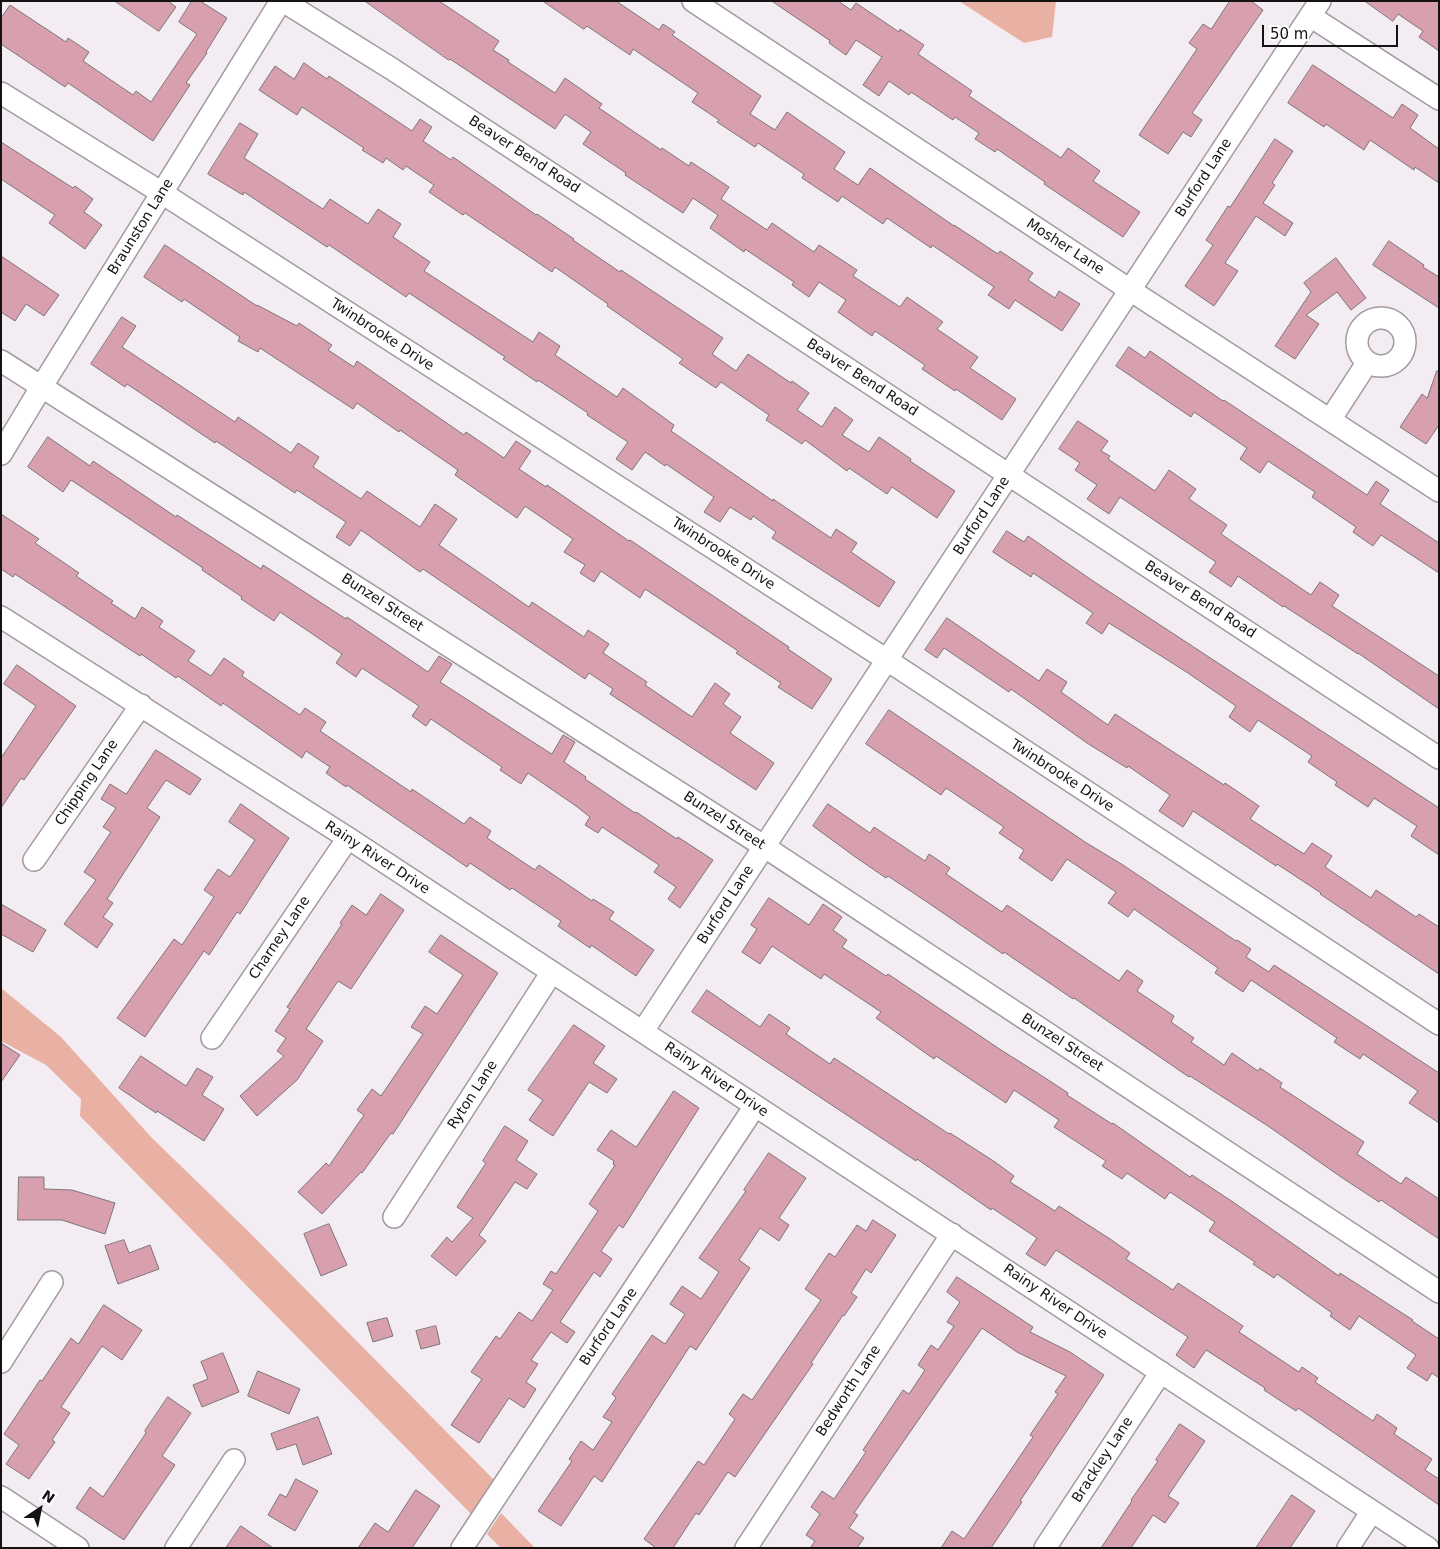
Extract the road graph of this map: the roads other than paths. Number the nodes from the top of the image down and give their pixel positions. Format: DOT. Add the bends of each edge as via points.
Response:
graph roads {
  1 [pos="282,1"];
  2 [pos="693,1"];
  3 [pos="1315,9"];
  4 [pos="1,93"];
  5 [pos="1439,99"];
  6 [pos="162,192"];
  7 [pos="1130,290"];
  8 [pos="1,361"];
  9 [pos="1367,363"];
  10 [pos="42,386"];
  11 [pos="1330,420"];
  12 [pos="1,454"];
  13 [pos="1010,474"];
  14 [pos="1439,491"];
  15 [pos="1,617"];
  16 [pos="887,660"];
  17 [pos="141,705"];
  18 [pos="1439,758"];
  19 [pos="348,838"];
  20 [pos="765,847"];
  21 [pos="34,860"];
  22 [pos="552,972"];
  23 [pos="1439,1024"];
  24 [pos="643,1031"];
  25 [pos="212,1038"];
  26 [pos="755,1106"];
  27 [pos="394,1217"];
  28 [pos="952,1234"];
  29 [pos="52,1282"];
  30 [pos="1439,1292"];
  31 [pos="1,1362"];
  32 [pos="1161,1372"];
  33 [pos="234,1460"];
  34 [pos="1,1497"];
  35 [pos="1372,1511"];
  36 [pos="78,1548"];
  37 [pos="176,1548"];
  38 [pos="462,1548"];
  39 [pos="746,1548"];
  40 [pos="1045,1548"];
  41 [pos="1348,1548"];
  42 [pos="1428,1548"];
  1 -- 6 [label="street, Braunston Lane"];
  1 -- 13 [label="street, Beaver Bend Road" via="409,80"];
  2 -- 7 [label="street, Mosher Lane"];
  3 -- 5 [label="street"];
  3 -- 7 [label="street, Burford Lane"];
  4 -- 6 [label="street, Twinbrooke Drive"];
  6 -- 10 [label="street, Braunston Lane"];
  6 -- 16 [label="street, Twinbrooke Drive"];
  7 -- 11 [label="street, Mosher Lane"];
  7 -- 13 [label="street, Burford Lane"];
  8 -- 10 [label="street, Bunzel Street"];
  9 -- 11 [label="street"];
  10 -- 12 [label="street, Braunston Lane"];
  10 -- 20 [label="street, Bunzel Street"];
  11 -- 14 [label="street, Mosher Lane"];
  13 -- 16 [label="street, Burford Lane"];
  13 -- 18 [label="street, Beaver Bend Road"];
  15 -- 17 [label="street, Rainy River Drive"];
  16 -- 20 [label="street, Burford Lane"];
  16 -- 23 [label="street, Twinbrooke Drive"];
  17 -- 19 [label="street, Rainy River Drive"];
  17 -- 21 [label="street, Chipping Lane"];
  19 -- 22 [label="street, Rainy River Drive"];
  19 -- 25 [label="street, Charney Lane"];
  20 -- 24 [label="street, Burford Lane"];
  20 -- 30 [label="street, Bunzel Street"];
  22 -- 24 [label="street, Rainy River Drive"];
  22 -- 27 [label="street, Ryton Lane"];
  24 -- 26 [label="street, Rainy River Drive"];
  26 -- 28 [label="street, Rainy River Drive"];
  26 -- 38 [label="street, Burford Lane"];
  28 -- 32 [label="street, Rainy River Drive"];
  28 -- 39 [label="street, Bedworth Lane"];
  29 -- 31 [label="street"];
  32 -- 35 [label="street, Rainy River Drive"];
  32 -- 40 [label="street, Brackley Lane"];
  33 -- 37 [label="street"];
  34 -- 36 [label="street"];
  35 -- 41 [label="street"];
  35 -- 42 [label="street, Rainy River Drive"];
}
